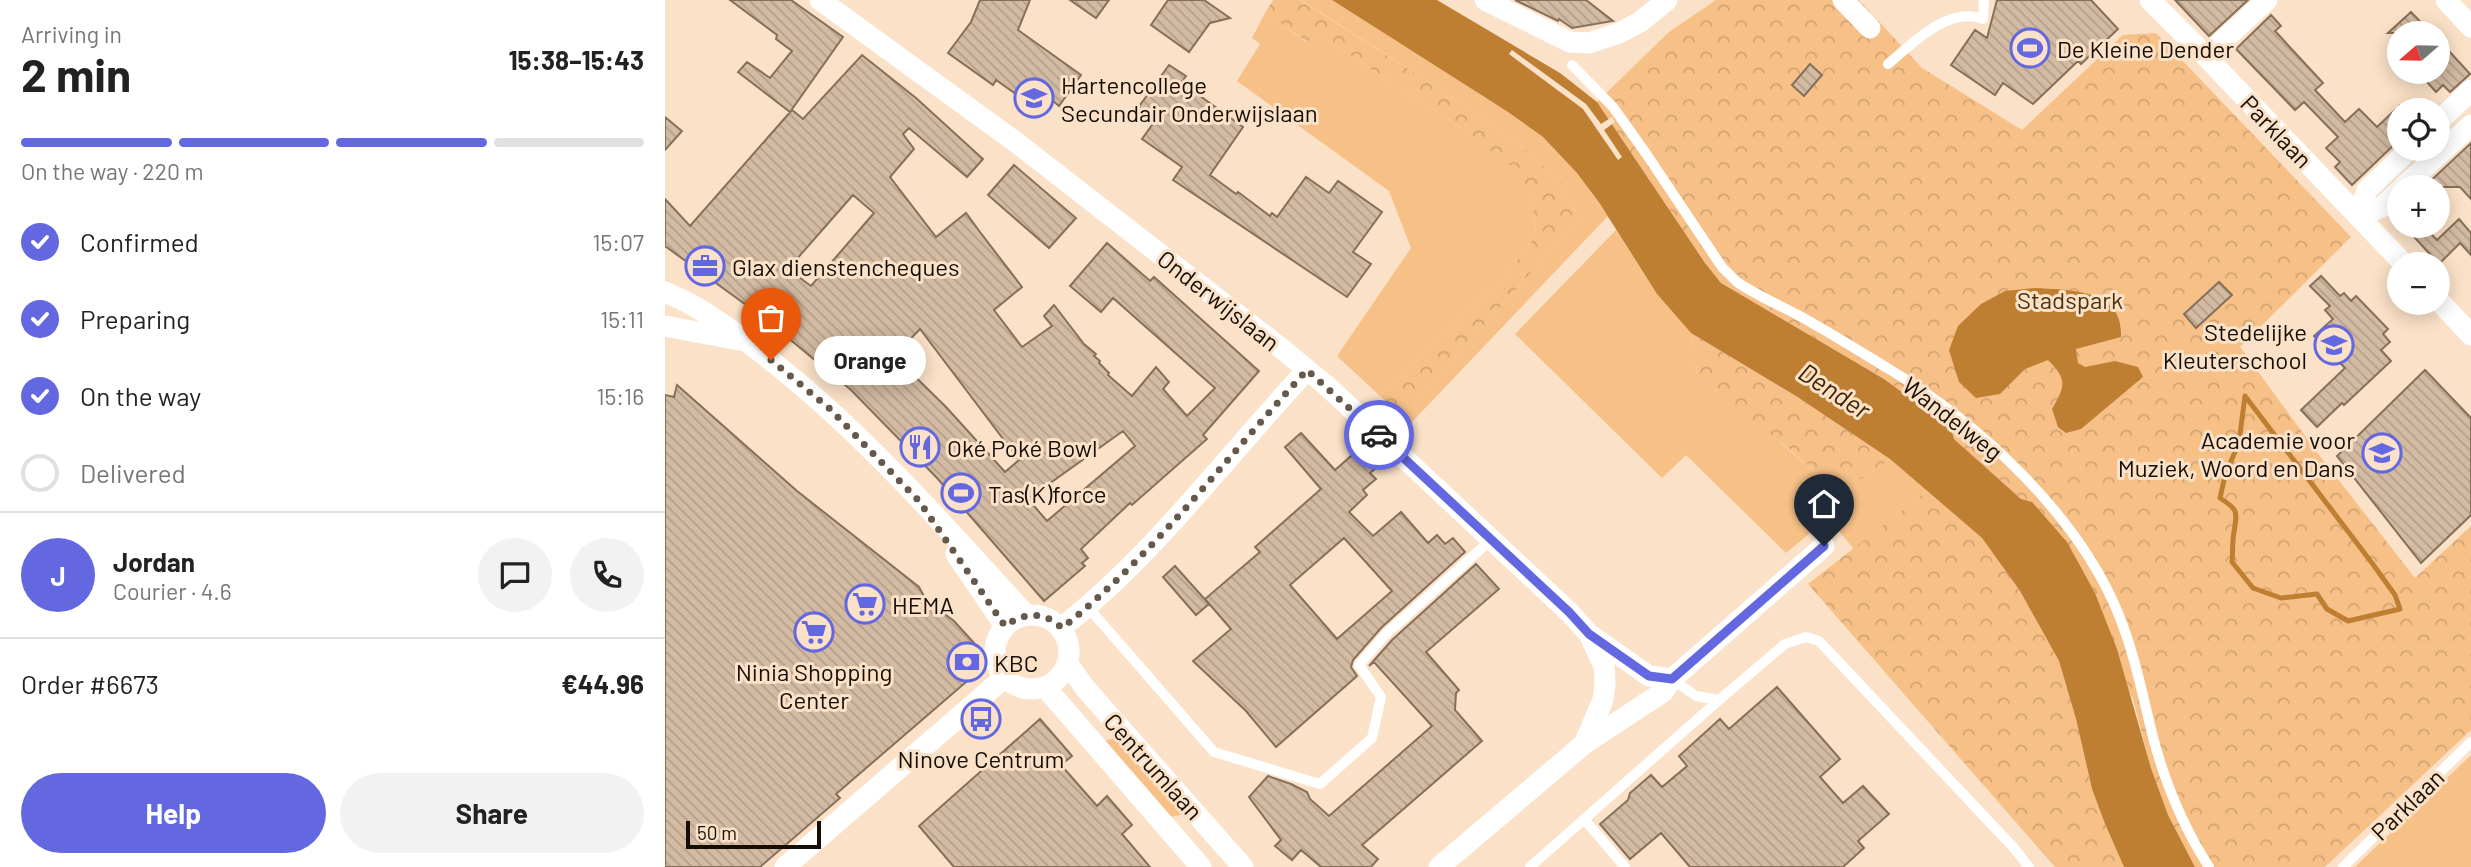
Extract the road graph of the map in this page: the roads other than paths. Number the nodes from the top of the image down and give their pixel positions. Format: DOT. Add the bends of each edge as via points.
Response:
graph roads {
  1 [pos="820,0"];
  2 [pos="1485,0"];
  3 [pos="1843,0"];
  4 [pos="1984,0"];
  5 [pos="2150,0"];
  6 [pos="2267,0"];
  7 [pos="2446,0"];
  8 [pos="1662,4"];
  9 [pos="2471,27"];
  10 [pos="1870,28"];
  11 [pos="2206,56"];
  12 [pos="1888,64"];
  13 [pos="1572,65"];
  14 [pos="2471,90"];
  15 [pos="2450,110"];
  16 [pos="2471,125"];
  17 [pos="2397,161"];
  18 [pos="2416,175"];
  19 [pos="2387,202"];
  20 [pos="2358,216"];
  21 [pos="2392,252"];
  22 [pos="665,292"];
  23 [pos="2450,313"];
  24 [pos="665,326"];
  25 [pos="2471,335"];
  26 [pos="747,342"];
  27 [pos="1307,370"];
  28 [pos="919,501"];
  29 [pos="1492,540"];
  30 [pos="1824,546"];
  31 [pos="1087,606"];
  32 [pos="1026,615"];
  33 [pos="1005,626"];
  34 [pos="1062,628"];
  35 [pos="1589,634"];
  36 [pos="1068,664"];
  37 [pos="1005,677"];
  38 [pos="1672,679"];
  39 [pos="1045,687"];
  40 [pos="1719,700"];
  41 [pos="2471,742"];
  42 [pos="1584,744"];
  43 [pos="1584,820"];
  44 [pos="785,867"];
  45 [pos="1201,867"];
  46 [pos="1243,867"];
  47 [pos="1439,867"];
  48 [pos="1530,867"];
  49 [pos="1625,867"];
  50 [pos="2029,867"];
  51 [pos="2209,867"];
  52 [pos="2343,867"];
  1 -- 27 [label="street, Onderwijslaan" via="1017,143"];
  2 -- 8 [label="street" via="1570,42 1589,43 1640,22"];
  3 -- 10 [label="street"];
  4 -- 12 [label="lane" via="1983,19 1970,14 1956,17 1924,34"];
  5 -- 11 [label="street, Parklaan"];
  6 -- 11 [label="street"];
  7 -- 9 [label="street"];
  11 -- 20 [label="street, Parklaan"];
  13 -- 51 [label="lane, Wandelweg" via="1613,107 1722,267 1737,282 1931,397 2052,506 2091,561 2117,611 2165,776 2187,831"];
  14 -- 15 [label="street"];
  16 -- 18 [label="street"];
  17 -- 20 [label="street" via="2367,190"];
  19 -- 20 [label="street"];
  20 -- 21 [label="street, Parklaan"];
  22 -- 26 [label="street" via="691,302"];
  23 -- 25 [label="street"];
  24 -- 26 [label="street"];
  26 -- 28 [label="street" via="829,408"];
  27 -- 29 [label="street, Onderwijslaan"];
  27 -- 31 [label="street" via="1189,504"];
  28 -- 32 [label="street"];
  28 -- 33 [label="street"];
  29 -- 31 [label="lane" via="1385,634 1359,665 1381,697 1373,738 1320,784 1214,752"];
  29 -- 35 [label="street, Onderwijslaan"];
  30 -- 38 [label="street, Onderwijslaan"];
  31 -- 34 [label="street"];
  32 -- 33 [label="street"];
  32 -- 34 [label="street" via="1048,618"];
  33 -- 37 [label="street" via="995,647"];
  34 -- 36 [label="street, Centrumlaan" via="1069,648"];
  35 -- 38 [label="street, Onderwijslaan" via="1649,676"];
  35 -- 42 [label="street, Onderwijslaan" via="1604,666 1605,684"];
  36 -- 39 [label="street" via="1055,682"];
  36 -- 46 [label="street, Centrumlaan"];
  37 -- 39 [label="street" via="1030,689"];
  37 -- 44 [label="street"];
  38 -- 40 [label="lane" via="1696,696"];
  38 -- 42 [label="street, Onderwijslaan" via="1663,692"];
  39 -- 45 [label="street, Centrumlaan"];
  40 -- 43 [label="lane"];
  40 -- 50 [label="lane" via="1785,644 1806,637 1819,641"];
  41 -- 52 [label="lane, Parklaan"];
  42 -- 47 [label="street, Onderwijslaan"];
  43 -- 48 [label="lane"];
  43 -- 49 [label="lane"];
}
